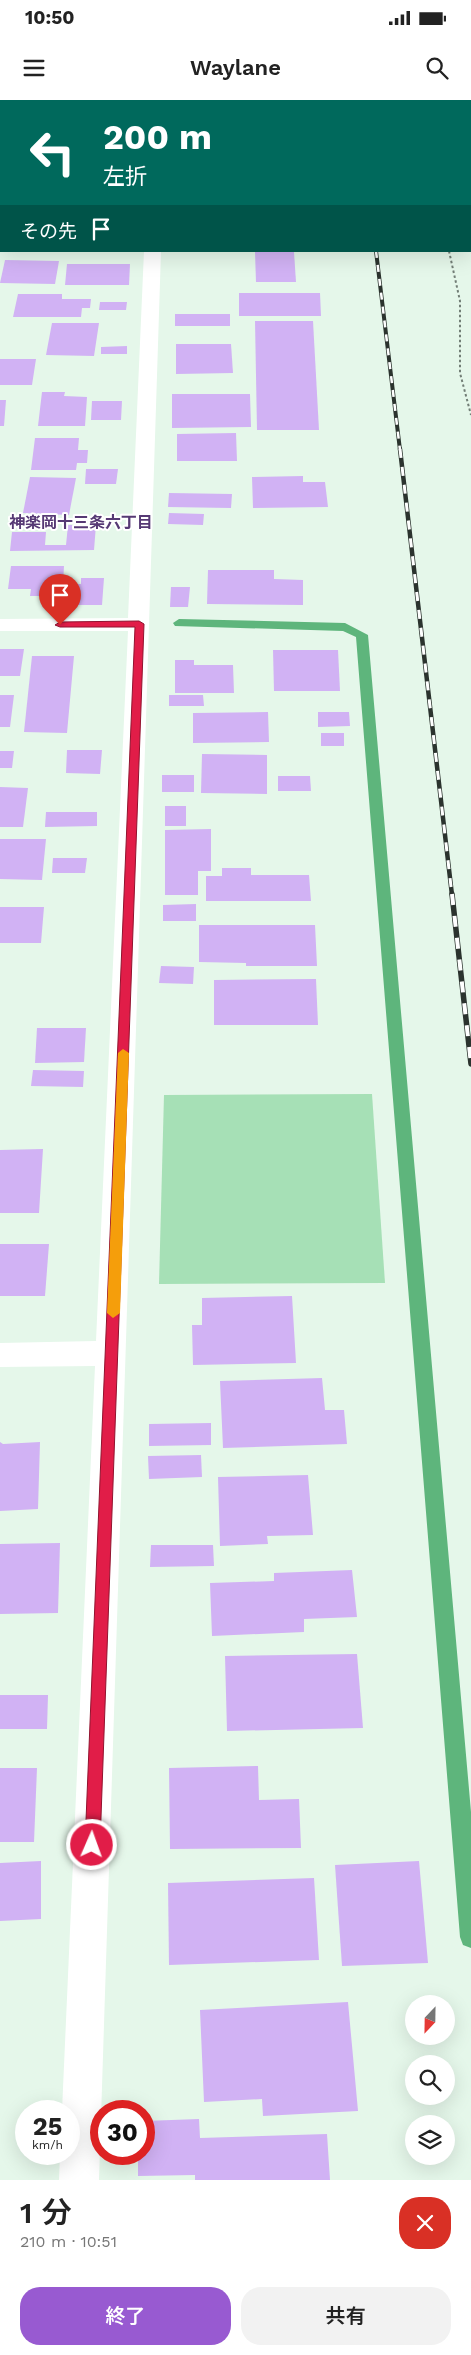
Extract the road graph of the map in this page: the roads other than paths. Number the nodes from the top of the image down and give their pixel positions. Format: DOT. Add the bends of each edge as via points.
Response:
graph roads {
  1 [pos="153,252"];
  2 [pos="139,624"];
  3 [pos="0,625"];
  4 [pos="112,1353"];
  5 [pos="0,1355"];
  6 [pos="79,2180"];
  1 -- 2 [label="main road"];
  2 -- 3 [label="main road"];
  2 -- 4 [label="main road"];
  4 -- 5 [label="main road"];
  4 -- 6 [label="main road"];
}
